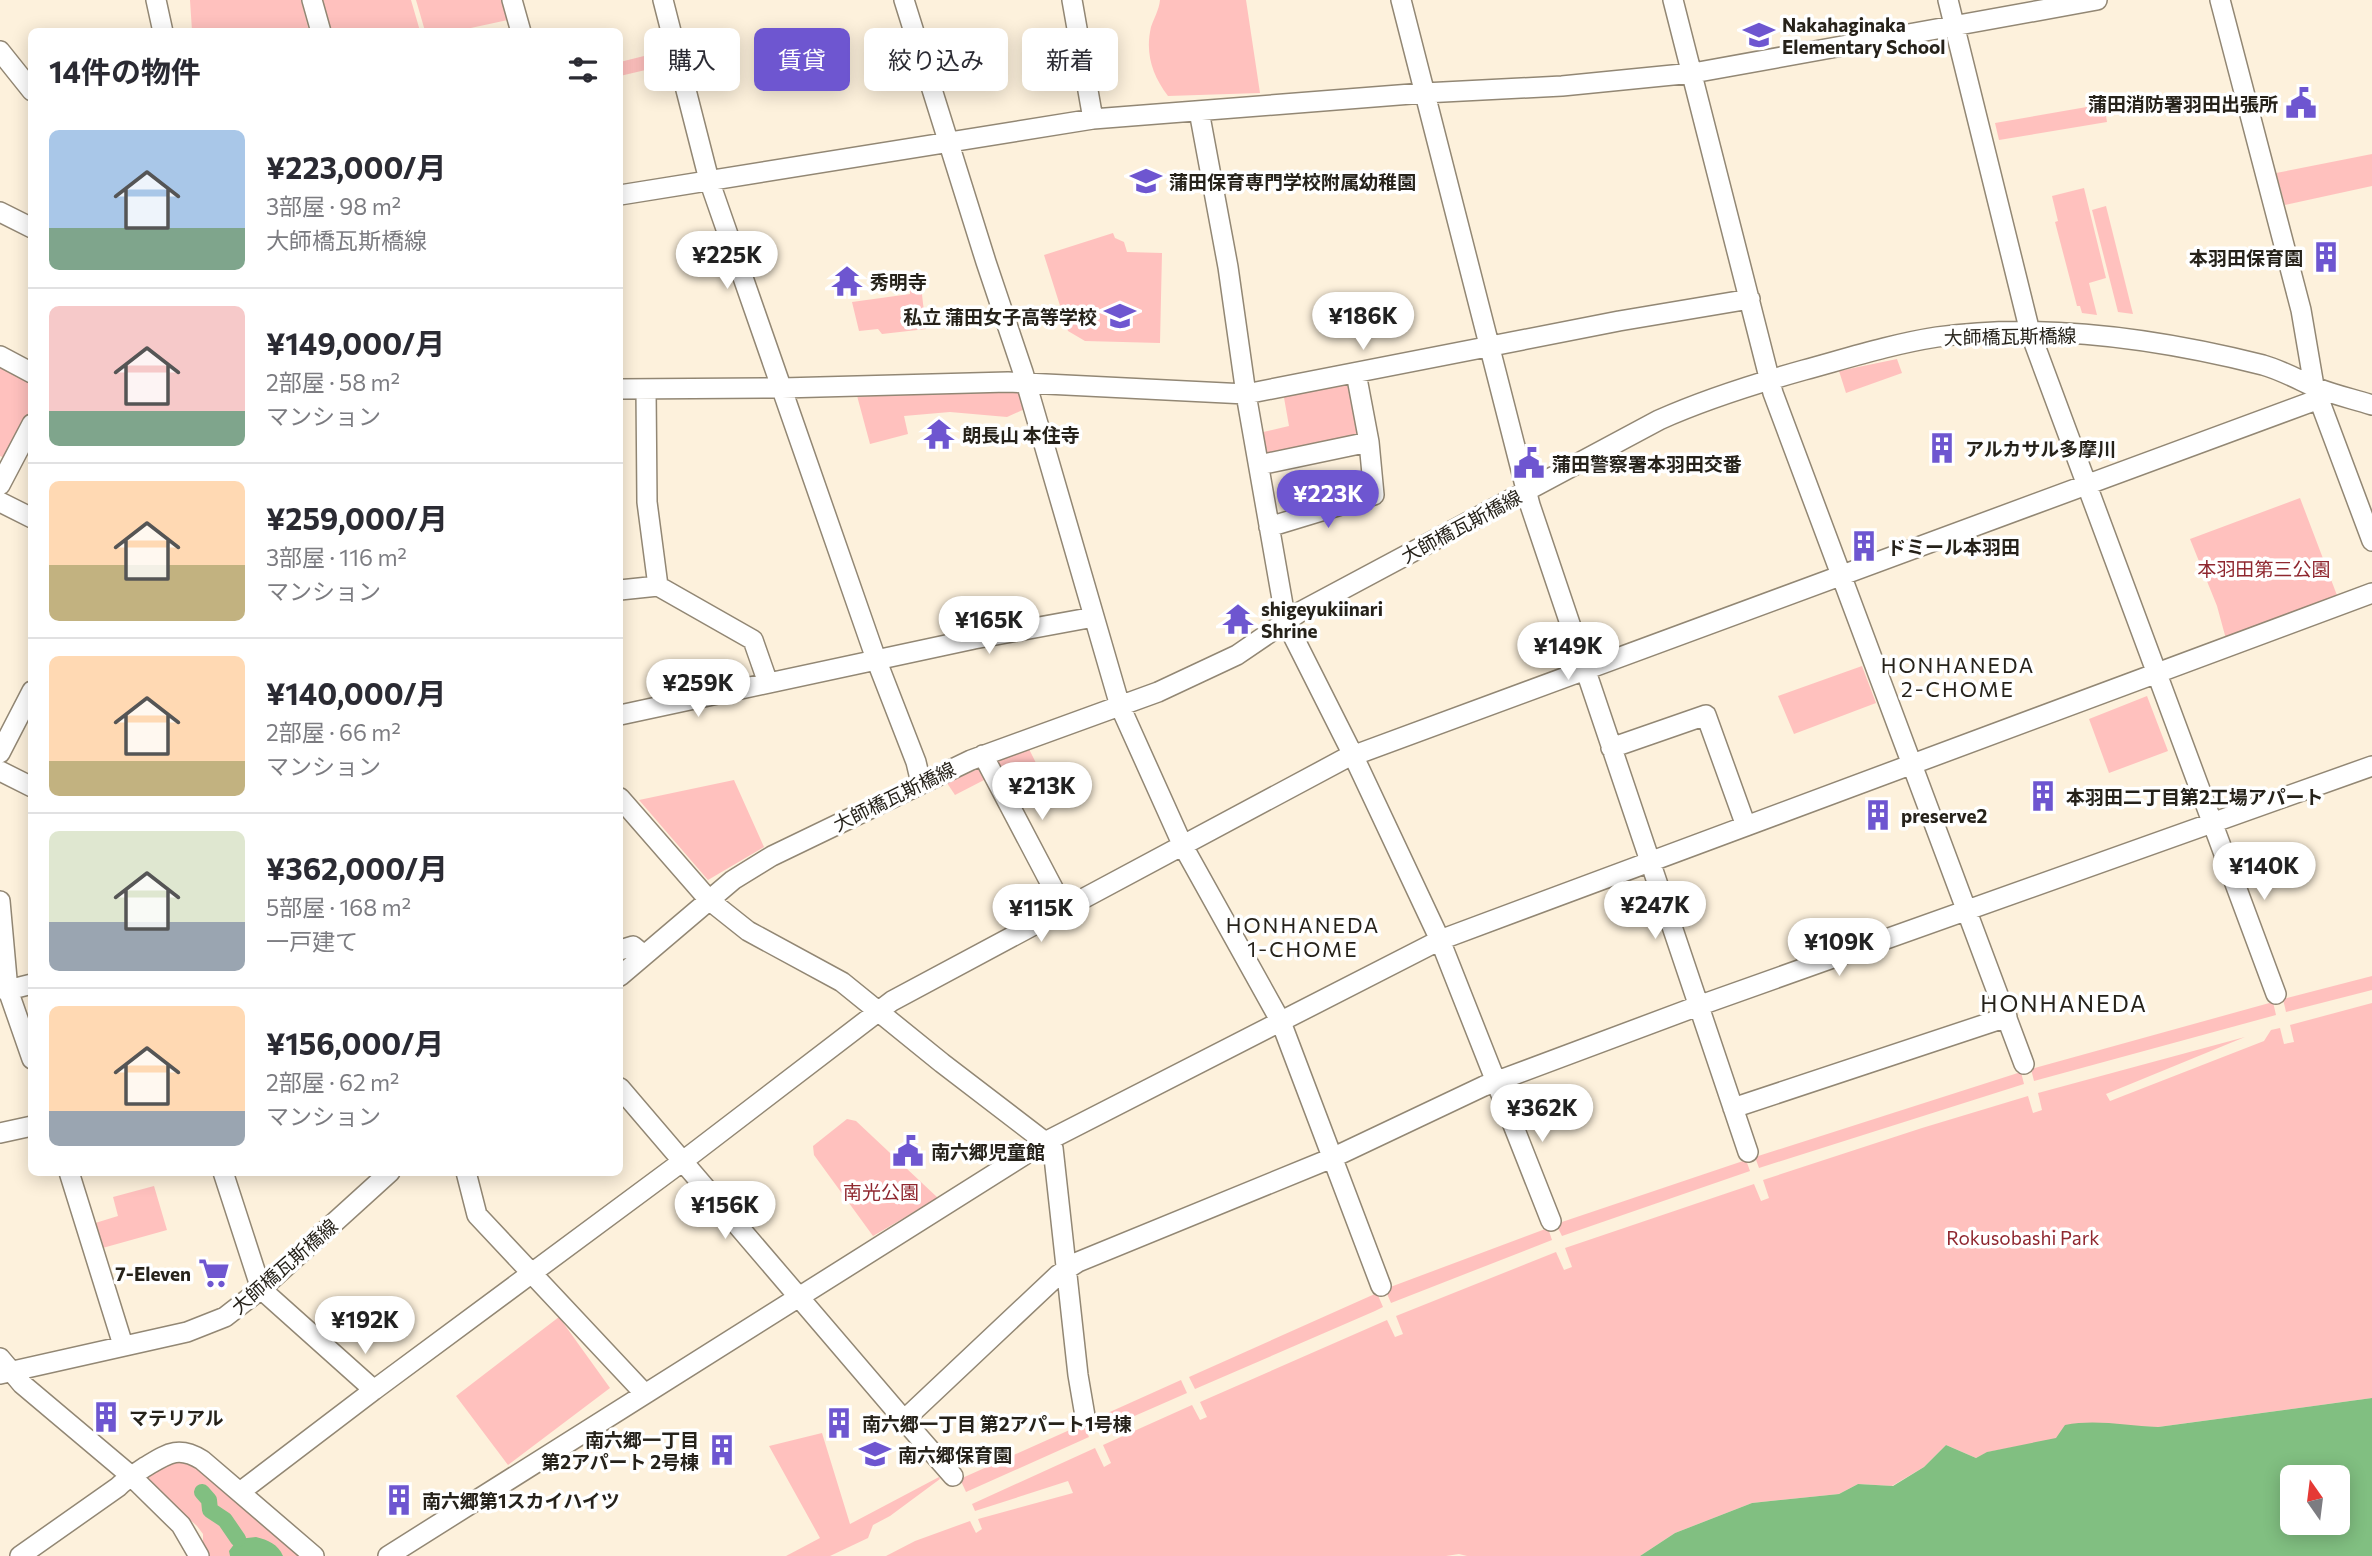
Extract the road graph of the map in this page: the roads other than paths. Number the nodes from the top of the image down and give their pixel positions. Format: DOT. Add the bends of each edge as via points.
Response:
graph roads {
  1 [pos="156,0"];
  2 [pos="312,0"];
  3 [pos="512,0"];
  4 [pos="663,0"];
  5 [pos="904,0"];
  6 [pos="1072,0"];
  7 [pos="1401,0"];
  8 [pos="1673,0"];
  9 [pos="1948,0"];
  10 [pos="2097,0"];
  11 [pos="2220,0"];
  12 [pos="1955,26"];
  13 [pos="162,28"];
  14 [pos="320,28"];
  15 [pos="521,28"];
  16 [pos="0,51"];
  17 [pos="1693,73"];
  18 [pos="28,86"];
  19 [pos="1424,93"];
  20 [pos="1199,111"];
  21 [pos="1093,120"];
  22 [pos="949,141"];
  23 [pos="709,180"];
  24 [pos="623,194"];
  25 [pos="0,212"];
  26 [pos="28,226"];
  27 [pos="1750,299"];
  28 [pos="2030,332"];
  29 [pos="1489,345"];
  30 [pos="0,356"];
  31 [pos="28,371"];
  32 [pos="1356,373"];
  33 [pos="1769,380"];
  34 [pos="1027,383"];
  35 [pos="782,388"];
  36 [pos="623,389"];
  37 [pos="646,389"];
  38 [pos="2316,393"];
  39 [pos="1246,394"];
  40 [pos="2372,405"];
  41 [pos="28,432"];
  42 [pos="1369,442"];
  43 [pos="1259,466"];
  44 [pos="0,485"];
  45 [pos="2087,485"];
  46 [pos="1526,492"];
  47 [pos="0,502"];
  48 [pos="28,516"];
  49 [pos="1269,527"];
  50 [pos="2372,541"];
  51 [pos="1842,575"];
  52 [pos="658,586"];
  53 [pos="623,590"];
  54 [pos="2372,593"];
  55 [pos="1094,617"];
  56 [pos="1286,622"];
  57 [pos="876,659"];
  58 [pos="1585,670"];
  59 [pos="2157,674"];
  60 [pos="768,683"];
  61 [pos="28,699"];
  62 [pos="1120,706"];
  63 [pos="623,714"];
  64 [pos="1611,748"];
  65 [pos="0,753"];
  66 [pos="983,755"];
  67 [pos="1353,755"];
  68 [pos="1912,764"];
  69 [pos="2372,766"];
  70 [pos="0,771"];
  71 [pos="921,783"];
  72 [pos="28,785"];
  73 [pos="624,810"];
  74 [pos="2213,823"];
  75 [pos="1746,826"];
  76 [pos="1183,846"];
  77 [pos="1650,862"];
  78 [pos="709,900"];
  79 [pos="0,901"];
  80 [pos="1064,909"];
  81 [pos="1967,911"];
  82 [pos="1440,940"];
  83 [pos="623,949"];
  84 [pos="644,955"];
  85 [pos="623,973"];
  86 [pos="28,985"];
  87 [pos="4,989"];
  88 [pos="2276,994"];
  89 [pos="1698,1006"];
  90 [pos="878,1012"];
  91 [pos="2007,1017"];
  92 [pos="1281,1022"];
  93 [pos="28,1049"];
  94 [pos="2024,1064"];
  95 [pos="1496,1082"];
  96 [pos="623,1091"];
  97 [pos="1733,1108"];
  98 [pos="28,1127"];
  99 [pos="0,1133"];
  100 [pos="1045,1142"];
  101 [pos="1748,1152"];
  102 [pos="1332,1158"];
  103 [pos="683,1161"];
  104 [pos="70,1176"];
  105 [pos="224,1176"];
  106 [pos="386,1176"];
  107 [pos="467,1176"];
  108 [pos="1551,1221"];
  109 [pos="1067,1268"];
  110 [pos="531,1273"];
  111 [pos="1381,1286"];
  112 [pos="261,1289"];
  113 [pos="797,1296"];
  114 [pos="123,1345"];
  115 [pos="3,1368"];
  116 [pos="374,1391"];
  117 [pos="645,1394"];
  118 [pos="1085,1416"];
  119 [pos="904,1420"];
  120 [pos="130,1475"];
  121 [pos="953,1476"];
  122 [pos="240,1492"];
  123 [pos="20,1556"];
  124 [pos="199,1556"];
  125 [pos="314,1556"];
  126 [pos="388,1556"];
  1 -- 13 [label="street"];
  2 -- 14 [label="street"];
  3 -- 15 [label="street"];
  4 -- 23 [label="street"];
  5 -- 22 [label="street"];
  6 -- 21 [label="street"];
  7 -- 19 [label="street"];
  8 -- 17 [label="street"];
  9 -- 12 [label="street"];
  10 -- 12 [label="street"];
  11 -- 38 [label="street" via="2301,310"];
  12 -- 17 [label="street"];
  12 -- 28 [label="street"];
  16 -- 18 [label="street"];
  17 -- 19 [label="street"];
  17 -- 27 [label="street"];
  19 -- 20 [label="street"];
  19 -- 29 [label="street"];
  20 -- 21 [label="street"];
  20 -- 39 [label="street"];
  21 -- 22 [label="street"];
  22 -- 23 [label="street"];
  22 -- 34 [label="street"];
  23 -- 24 [label="street"];
  23 -- 35 [label="street"];
  25 -- 26 [label="street"];
  27 -- 29 [label="street"];
  27 -- 33 [label="street"];
  28 -- 33 [label="street, 大師橋瓦斯橋線" via="1936,337 1875,349"];
  28 -- 38 [label="street, 大師橋瓦斯橋線" via="2129,340 2208,353 2266,366"];
  28 -- 45 [label="street"];
  29 -- 32 [label="street"];
  29 -- 46 [label="street"];
  30 -- 31 [label="street"];
  32 -- 39 [label="street"];
  32 -- 42 [label="street"];
  33 -- 46 [label="street, 大師橋瓦斯橋線" via="1659,420"];
  33 -- 51 [label="street"];
  34 -- 35 [label="street"];
  34 -- 39 [label="street"];
  34 -- 55 [label="street"];
  35 -- 37 [label="street"];
  35 -- 57 [label="street"];
  36 -- 37 [label="street"];
  37 -- 52 [label="street" via="647,502"];
  38 -- 40 [label="street, 大師橋瓦斯橋線"];
  38 -- 45 [label="street"];
  38 -- 50 [label="street"];
  39 -- 43 [label="street"];
  41 -- 44 [label="street"];
  42 -- 43 [label="street"];
  42 -- 49 [label="street" via="1374,495"];
  43 -- 49 [label="street"];
  45 -- 51 [label="street"];
  45 -- 59 [label="street"];
  46 -- 56 [label="street, 大師橋瓦斯橋線"];
  46 -- 58 [label="street"];
  47 -- 48 [label="street"];
  49 -- 56 [label="street"];
  51 -- 58 [label="street"];
  51 -- 68 [label="street"];
  52 -- 53 [label="street"];
  52 -- 60 [label="street" via="753,640"];
  54 -- 59 [label="street"];
  55 -- 57 [label="street"];
  55 -- 62 [label="street"];
  56 -- 62 [label="street, 大師橋瓦斯橋線" via="1237,655"];
  56 -- 67 [label="street"];
  57 -- 60 [label="street"];
  57 -- 71 [label="street"];
  58 -- 64 [label="street"];
  58 -- 67 [label="street"];
  59 -- 68 [label="street"];
  59 -- 74 [label="street"];
  60 -- 63 [label="street"];
  61 -- 65 [label="street"];
  62 -- 66 [label="street, 大師橋瓦斯橋線"];
  62 -- 76 [label="street"];
  64 -- 75 [label="street" via="1706,715"];
  64 -- 77 [label="street"];
  66 -- 71 [label="street, 大師橋瓦斯橋線"];
  66 -- 80 [label="street"];
  67 -- 76 [label="street"];
  67 -- 82 [label="street"];
  68 -- 75 [label="street"];
  68 -- 81 [label="street"];
  69 -- 74 [label="street"];
  70 -- 72 [label="street"];
  71 -- 78 [label="street, 大師橋瓦斯橋線" via="755,865"];
  73 -- 78 [label="street"];
  74 -- 81 [label="street"];
  74 -- 88 [label="street"];
  75 -- 77 [label="street"];
  76 -- 80 [label="street"];
  76 -- 92 [label="street"];
  77 -- 82 [label="street"];
  77 -- 89 [label="street"];
  78 -- 84 [label="street, 大師橋瓦斯橋線"];
  78 -- 90 [label="street" via="748,931 842,982"];
  79 -- 87 [label="street"];
  80 -- 90 [label="street"];
  81 -- 89 [label="street"];
  81 -- 91 [label="street"];
  82 -- 92 [label="street"];
  82 -- 95 [label="street"];
  83 -- 84 [label="street" via="633,946"];
  84 -- 85 [label="street, 大師橋瓦斯橋線"];
  86 -- 87 [label="street"];
  87 -- 93 [label="street"];
  89 -- 95 [label="street"];
  89 -- 97 [label="street"];
  90 -- 100 [label="street"];
  90 -- 103 [label="street"];
  91 -- 94 [label="street"];
  91 -- 97 [label="street"];
  92 -- 100 [label="street"];
  92 -- 102 [label="street"];
  95 -- 102 [label="street"];
  95 -- 108 [label="street"];
  96 -- 103 [label="street"];
  97 -- 101 [label="street"];
  98 -- 99 [label="street"];
  100 -- 109 [label="street" via="1053,1148"];
  100 -- 113 [label="street"];
  102 -- 109 [label="street"];
  102 -- 111 [label="street"];
  103 -- 110 [label="street"];
  103 -- 113 [label="street"];
  104 -- 114 [label="street"];
  105 -- 112 [label="street"];
  106 -- 112 [label="street, 大師橋瓦斯橋線"];
  107 -- 110 [label="street" via="477,1215"];
  109 -- 118 [label="street"];
  109 -- 119 [label="street"];
  110 -- 116 [label="street"];
  110 -- 117 [label="street"];
  112 -- 114 [label="street, 大師橋瓦斯橋線" via="225,1317 187,1332"];
  112 -- 116 [label="street"];
  113 -- 117 [label="street"];
  113 -- 119 [label="street"];
  114 -- 115 [label="street, 大師橋瓦斯橋線"];
  115 -- 120 [label="street"];
  116 -- 122 [label="street"];
  117 -- 126 [label="street"];
  119 -- 121 [label="street"];
  120 -- 122 [label="street" via="163,1455 186,1452"];
  120 -- 123 [label="street"];
  120 -- 124 [label="street" via="181,1525"];
  122 -- 125 [label="street"];
}
